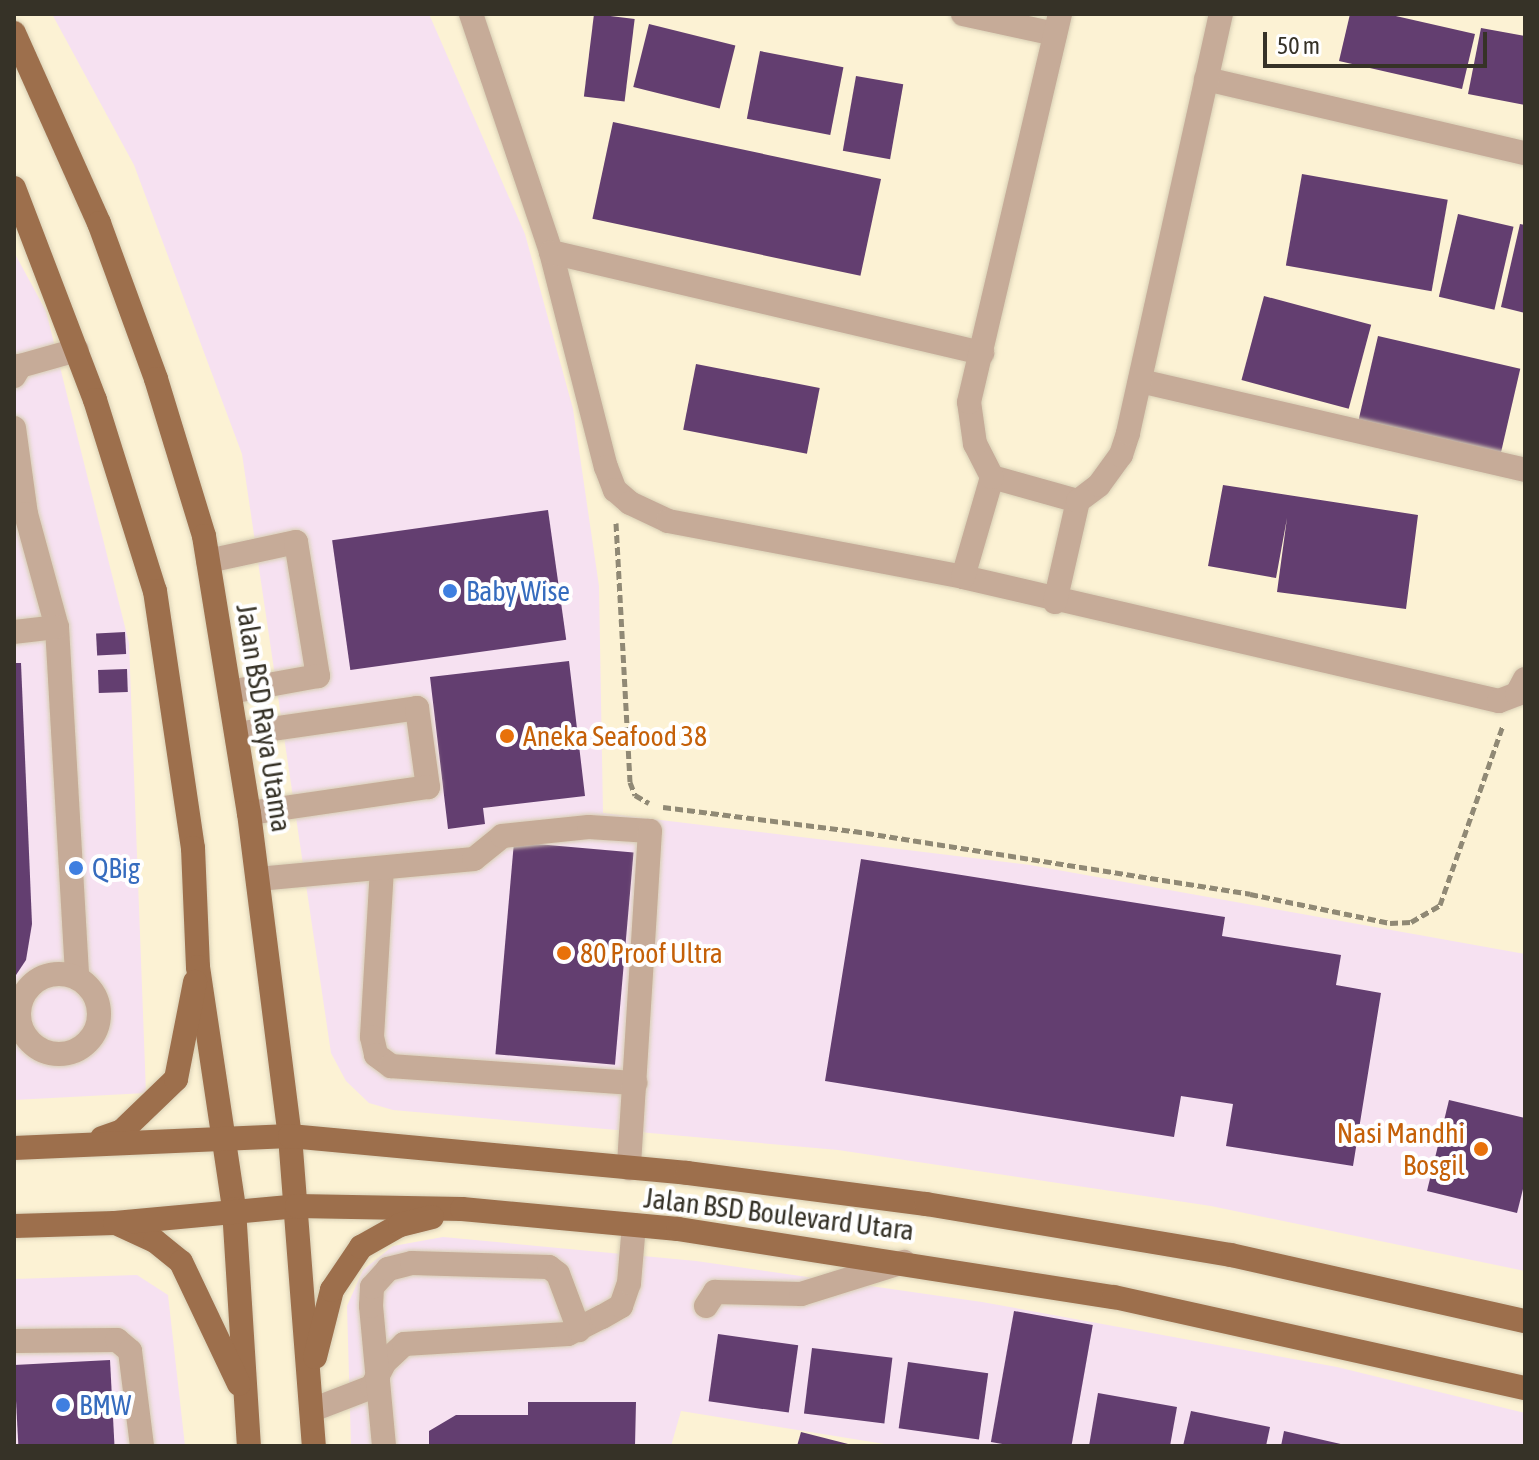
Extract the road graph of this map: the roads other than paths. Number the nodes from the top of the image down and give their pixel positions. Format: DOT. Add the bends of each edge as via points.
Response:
graph roads {
  1 [pos="471,14"];
  2 [pos="963,14"];
  3 [pos="1221,14"];
  4 [pos="1058,24"];
  5 [pos="14,33"];
  6 [pos="1206,79"];
  7 [pos="1525,153"];
  8 [pos="14,188"];
  9 [pos="551,252"];
  10 [pos="77,350"];
  11 [pos="982,353"];
  12 [pos="14,376"];
  13 [pos="1140,381"];
  14 [pos="14,428"];
  15 [pos="1525,470"];
  16 [pos="992,477"];
  17 [pos="1078,501"];
  18 [pos="20,510"];
  19 [pos="208,561"];
  20 [pos="963,577"];
  21 [pos="1055,602"];
  22 [pos="57,627"];
  23 [pos="14,632"];
  24 [pos="1518,689"];
  25 [pos="230,692"];
  26 [pos="237,734"];
  27 [pos="249,813"];
  28 [pos="382,868"];
  29 [pos="258,879"];
  30 [pos="198,967"];
  31 [pos="77,977"];
  32 [pos="18,1034"];
  33 [pos="635,1083"];
  34 [pos="290,1136"];
  35 [pos="226,1137"];
  36 [pos="89,1144"];
  37 [pos="14,1148"];
  38 [pos="629,1168"];
  39 [pos="297,1206"];
  40 [pos="234,1209"];
  41 [pos="462,1209"];
  42 [pos="115,1223"];
  43 [pos="634,1225"];
  44 [pos="14,1226"];
  45 [pos="907,1261"];
  46 [pos="706,1306"];
  47 [pos="1525,1321"];
  48 [pos="579,1330"];
  49 [pos="14,1341"];
  50 [pos="310,1374"];
  51 [pos="378,1376"];
  52 [pos="1525,1388"];
  53 [pos="245,1397"];
  54 [pos="312,1410"];
  55 [pos="142,1446"];
  56 [pos="249,1446"];
  57 [pos="314,1446"];
  58 [pos="384,1446"];
  1 -- 9 [label="street"];
  2 -- 4 [label="street"];
  3 -- 6 [label="street"];
  4 -- 11 [label="street"];
  5 -- 19 [label="main road, Jalan BSD Raya Utama" via="99,223"];
  6 -- 7 [label="street"];
  6 -- 13 [label="street"];
  8 -- 10 [label="main road"];
  9 -- 11 [label="street"];
  9 -- 20 [label="street" via="585,395 615,490 668,521"];
  10 -- 12 [label="street" via="20,366"];
  10 -- 30 [label="main road" via="155,591 193,848"];
  11 -- 16 [label="street" via="968,415"];
  13 -- 15 [label="street"];
  13 -- 17 [label="street" via="1121,455 1099,485"];
  14 -- 18 [label="street"];
  16 -- 17 [label="street"];
  16 -- 20 [label="street"];
  17 -- 21 [label="street"];
  18 -- 22 [label="street"];
  19 -- 25 [label="main road, Jalan BSD Raya Utama"];
  19 -- 25 [label="street" via="296,542 318,676"];
  20 -- 21 [label="street"];
  21 -- 24 [label="street" via="1499,701"];
  22 -- 23 [label="street"];
  22 -- 31 [label="street"];
  25 -- 26 [label="main road, Jalan BSD Raya Utama"];
  26 -- 27 [label="main road, Jalan BSD Raya Utama"];
  26 -- 27 [label="street" via="417,708 428,787"];
  27 -- 29 [label="main road, Jalan BSD Raya Utama"];
  28 -- 29 [label="street"];
  28 -- 33 [label="street" via="372,1037 376,1055 391,1066"];
  28 -- 33 [label="street" via="474,859 502,836 589,827 650,831"];
  29 -- 34 [label="main road, Jalan BSD Raya Utama"];
  30 -- 35 [label="main road"];
  30 -- 36 [label="main road" via="176,1079 122,1131"];
  31 -- 32 [label="street" via="51,974 29,986 18,1009"];
  31 -- 32 [label="street" via="95,995 98,1007 100,1020 89,1043 67,1055 41,1051"];
  33 -- 38 [label="street"];
  34 -- 35 [label="main road, Jalan BSD Boulevard Utara"];
  34 -- 38 [label="main road, Jalan BSD Boulevard Utara"];
  34 -- 39 [label="main road, Jalan BSD Raya Utama"];
  35 -- 36 [label="main road, Jalan BSD Boulevard Utara"];
  35 -- 40 [label="main road"];
  36 -- 37 [label="main road, Jalan BSD Boulevard Utara"];
  38 -- 47 [label="main road, Jalan BSD Boulevard Utara" via="926,1204 1231,1255"];
  39 -- 40 [label="main road, Jalan BSD Boulevard Utara"];
  39 -- 41 [label="main road, Jalan BSD Boulevard Utara"];
  39 -- 50 [label="main road, Jalan BSD Raya Utama"];
  40 -- 42 [label="main road, Jalan BSD Boulevard Utara"];
  40 -- 53 [label="main road"];
  41 -- 43 [label="main road, Jalan BSD Boulevard Utara"];
  41 -- 50 [label="main road" via="400,1225 361,1247 332,1290"];
  42 -- 44 [label="main road, Jalan BSD Boulevard Utara"];
  42 -- 53 [label="main road" via="155,1241 181,1262"];
  43 -- 45 [label="main road, Jalan BSD Boulevard Utara"];
  43 -- 48 [label="street" via="629,1283 621,1306"];
  45 -- 46 [label="street" via="801,1294 715,1292"];
  45 -- 52 [label="main road, Jalan BSD Boulevard Utara" via="1176,1309"];
  48 -- 51 [label="street" via="421,1340 393,1352"];
  48 -- 51 [label="street" via="558,1274 549,1267 412,1263 388,1269 372,1287"];
  49 -- 55 [label="street" via="117,1340 130,1351"];
  50 -- 54 [label="main road, Jalan BSD Raya Utama"];
  51 -- 54 [label="street" via="364,1392"];
  51 -- 58 [label="street"];
  53 -- 56 [label="main road"];
  54 -- 57 [label="main road, Jalan BSD Raya Utama"];
}
